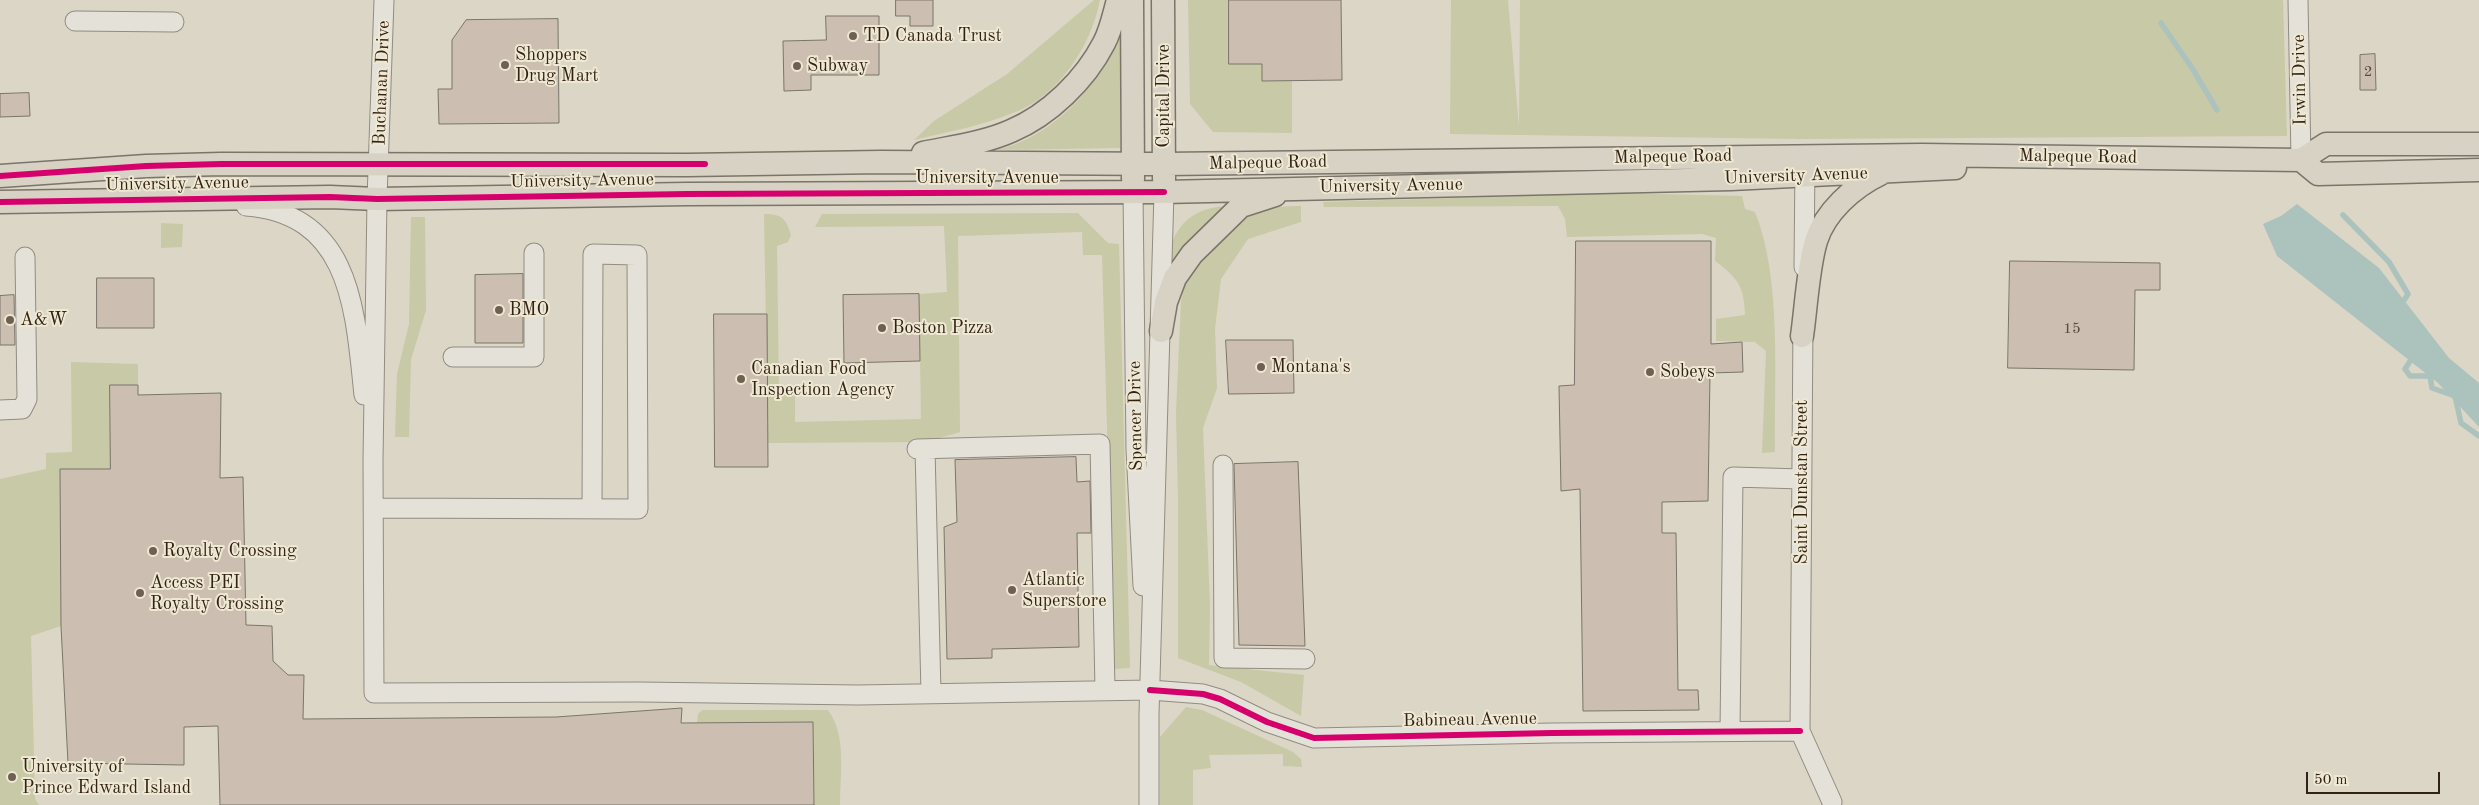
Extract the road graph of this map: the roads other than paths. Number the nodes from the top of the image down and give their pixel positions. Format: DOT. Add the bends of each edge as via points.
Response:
graph roads {
  1 [pos="384,0"];
  2 [pos="1118,0"];
  3 [pos="1132,0"];
  4 [pos="1163,0"];
  5 [pos="2298,0"];
  6 [pos="75,21"];
  7 [pos="174,22"];
  8 [pos="2479,144"];
  9 [pos="2030,156"];
  10 [pos="2301,160"];
  11 [pos="881,162"];
  12 [pos="1132,164"];
  13 [pos="1164,164"];
  14 [pos="379,166"];
  15 [pos="1805,166"];
  16 [pos="2479,170"];
  17 [pos="1884,172"];
  18 [pos="0,176"];
  19 [pos="1352,186"];
  20 [pos="1133,192"];
  21 [pos="1164,192"];
  22 [pos="377,199"];
  23 [pos="166,200"];
  24 [pos="0,202"];
  25 [pos="534,253"];
  26 [pos="25,257"];
  27 [pos="1161,331"];
  28 [pos="1802,336"];
  29 [pos="453,357"];
  30 [pos="0,410"];
  31 [pos="372,461"];
  32 [pos="1223,465"];
  33 [pos="1802,478"];
  34 [pos="374,508"];
  35 [pos="592,509"];
  36 [pos="1305,659"];
  37 [pos="1151,666"];
  38 [pos="1105,690"];
  39 [pos="1150,690"];
  40 [pos="931,693"];
  41 [pos="1730,731"];
  42 [pos="1800,731"];
  43 [pos="1832,802"];
  44 [pos="1150,805"];
  1 -- 14 [label="street, Buchanan Drive"];
  2 -- 11 [label="main road" via="1105,41 1096,57 1077,82 1044,112 1012,131 977,142"];
  3 -- 12 [label="main road, Capital Drive"];
  4 -- 13 [label="main road, Capital Drive"];
  5 -- 10 [label="street, Irwin Drive"];
  6 -- 7 [label="street"];
  8 -- 10 [label="main road" via="2326,144"];
  9 -- 10 [label="main road, Malpeque Road"];
  9 -- 15 [label="main road, Malpeque Road"];
  9 -- 17 [label="main road, University Avenue" via="1942,170"];
  10 -- 16 [label="main road" via="2318,174"];
  11 -- 12 [label="main road, University Avenue"];
  11 -- 14 [label="main road, University Avenue"];
  12 -- 13 [label="main road, University Avenue"];
  12 -- 20 [label="main road, Spencer Drive"];
  13 -- 15 [label="main road, Malpeque Road"];
  13 -- 21 [label="main road, Capital Drive"];
  14 -- 18 [label="main road, University Avenue" via="146,166"];
  14 -- 22 [label="street, Buchanan Drive"];
  15 -- 17 [label="main road, University Avenue"];
  15 -- 19 [label="main road, University Avenue"];
  15 -- 28 [label="street, Saint Dunstan Street"];
  17 -- 28 [label="main road" via="1861,183 1833,210 1816,241"];
  19 -- 21 [label="main road, University Avenue"];
  19 -- 27 [label="main road" via="1286,192 1241,206 1192,254 1175,278 1166,302"];
  20 -- 21 [label="main road, University Avenue"];
  20 -- 22 [label="main road, University Avenue"];
  20 -- 37 [label="street, Spencer Drive" via="1136,449 1141,563"];
  21 -- 27 [label="street, Spencer Drive"];
  22 -- 23 [label="main road, University Avenue"];
  22 -- 31 [label="street, Buchanan Drive"];
  23 -- 24 [label="main road, University Avenue"];
  23 -- 31 [label="street" via="280,211 302,222 329,249 343,272 351,299"];
  25 -- 29 [label="street" via="534,358"];
  26 -- 30 [label="street" via="27,399 22,409"];
  27 -- 37 [label="street, Spencer Drive"];
  28 -- 33 [label="street, Saint Dunstan Street"];
  31 -- 34 [label="street"];
  32 -- 36 [label="street" via="1224,658"];
  33 -- 41 [label="street" via="1733,477"];
  33 -- 42 [label="street, Saint Dunstan Street"];
  34 -- 35 [label="street"];
  34 -- 40 [label="street, Babineau Avenue" via="374,693"];
  35 -- 35 [label="street" via="638,510 637,255 594,254"];
  37 -- 39 [label="street, Spencer Drive"];
  38 -- 39 [label="street, Babineau Avenue"];
  38 -- 40 [label="street, Babineau Avenue"];
  38 -- 40 [label="street" via="1100,444 921,449"];
  39 -- 41 [label="street, Babineau Avenue" via="1202,694 1220,699 1267,722 1314,738"];
  39 -- 44 [label="street, Spencer Drive"];
  41 -- 42 [label="street, Babineau Avenue"];
  42 -- 43 [label="street, Saint Dunstan Street"];
}
